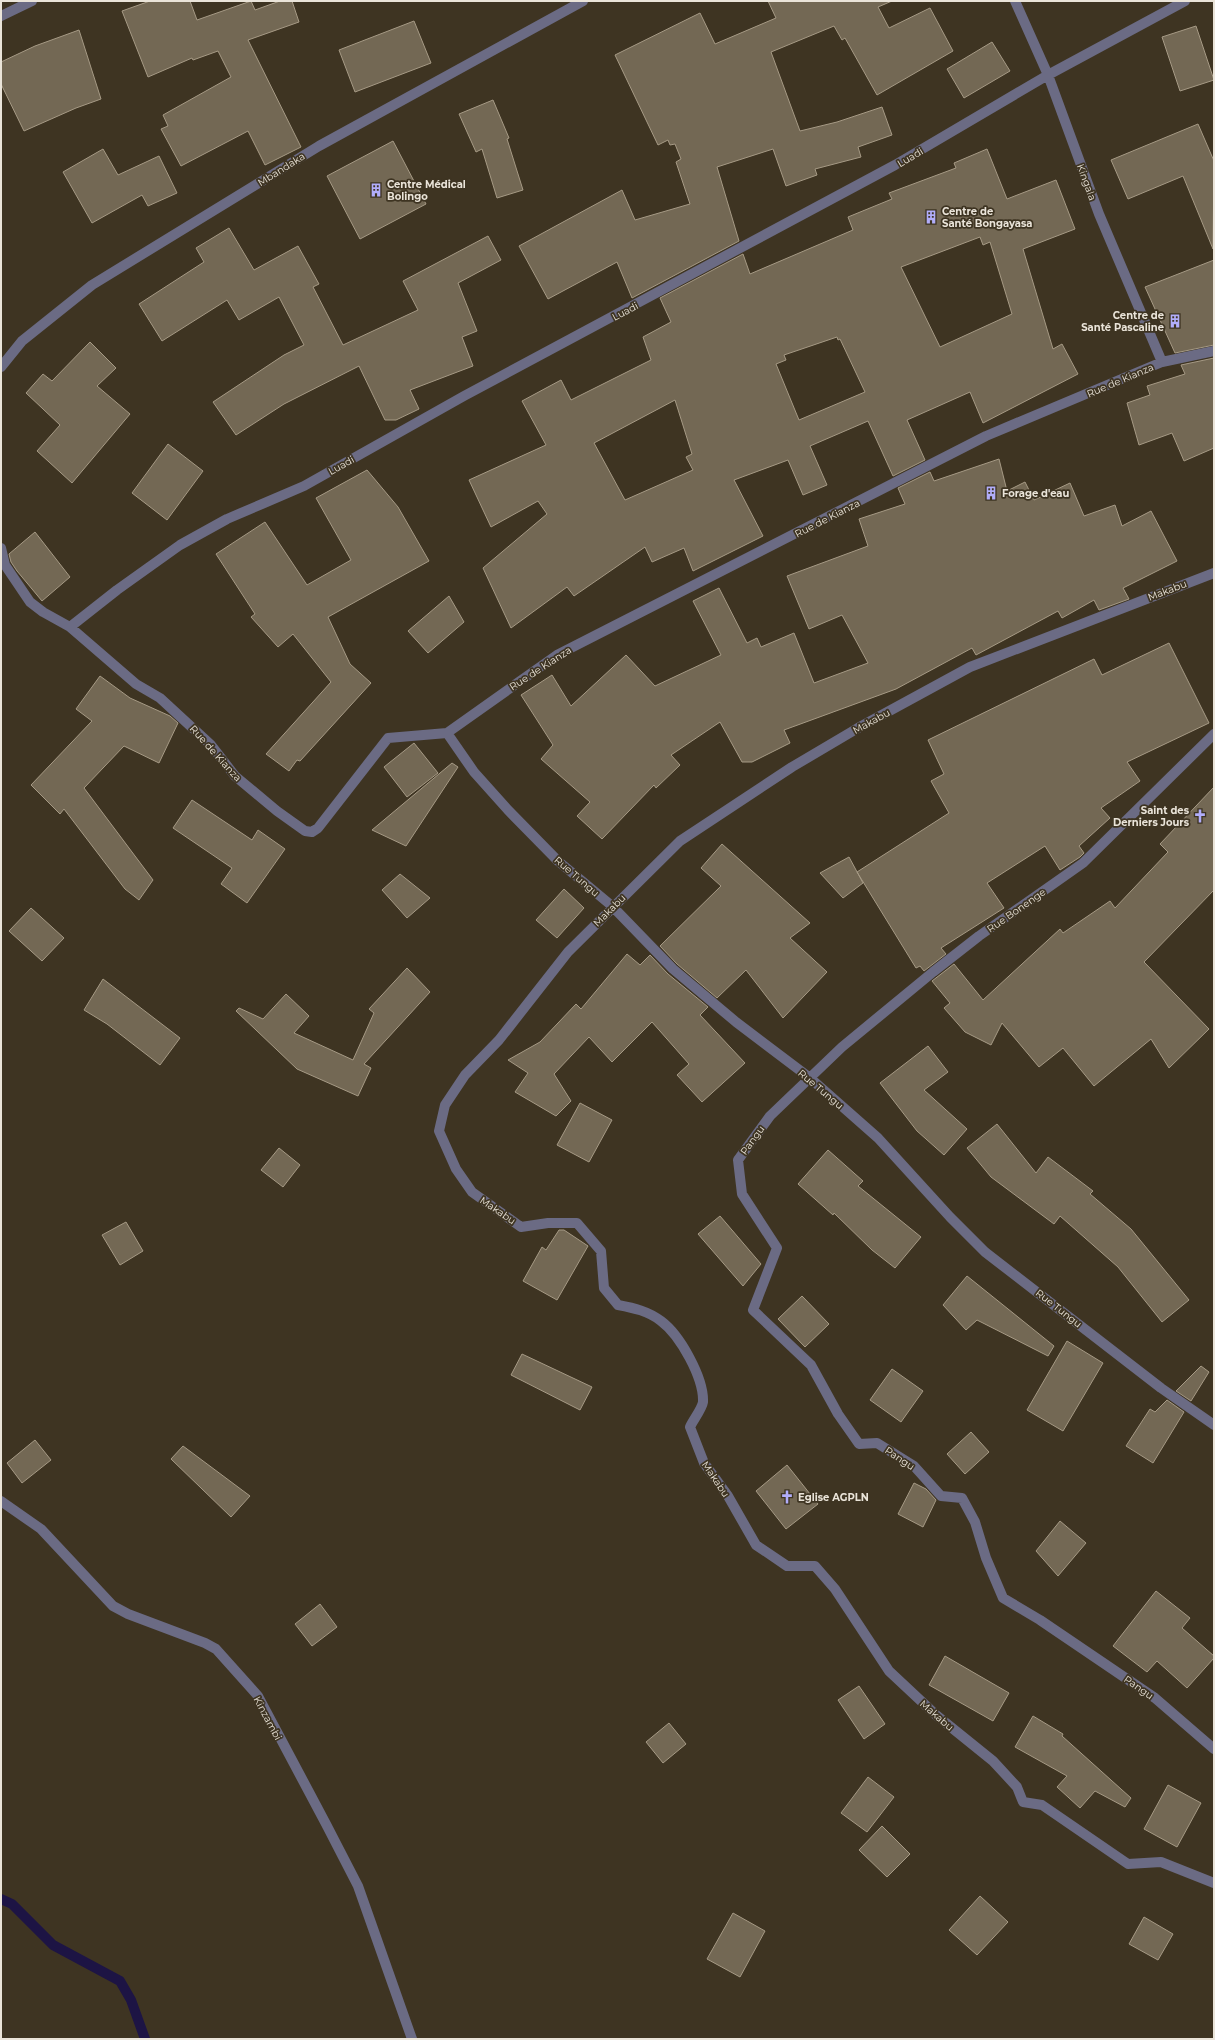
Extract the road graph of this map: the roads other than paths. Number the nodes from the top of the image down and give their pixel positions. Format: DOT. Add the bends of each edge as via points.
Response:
graph roads {
  1 [pos="32,1"];
  2 [pos="583,1"];
  3 [pos="1015,1"];
  4 [pos="1185,1"];
  5 [pos="1,16"];
  6 [pos="1048,75"];
  7 [pos="1214,351"];
  8 [pos="1162,362"];
  9 [pos="1,367"];
  10 [pos="1,548"];
  11 [pos="1214,573"];
  12 [pos="70,627"];
  13 [pos="448,733"];
  14 [pos="1214,734"];
  15 [pos="612,906"];
  16 [pos="810,1078"];
  17 [pos="1214,1425"];
  18 [pos="1,1502"];
  19 [pos="1214,1749"];
  20 [pos="1214,1883"];
  21 [pos="412,2039"];
  1 -- 5 [label="street"];
  2 -- 9 [label="street, Mbandaka" via="319,146 92,285 22,341"];
  3 -- 6 [label="street, Kingala"];
  4 -- 6 [label="street, Luadi"];
  6 -- 8 [label="street, Kingala" via="1099,214"];
  6 -- 12 [label="street, Luadi" via="896,166 464,396 304,486 227,519 180,545"];
  7 -- 8 [label="street, Rue de Kianza"];
  8 -- 13 [label="street, Rue de Kianza" via="986,436 802,532 630,617 557,655"];
  10 -- 12 [label="street, Rue de Kianza" via="4,565 30,602"];
  11 -- 15 [label="street, Makabu" via="970,667 858,728 792,767 680,841"];
  12 -- 13 [label="street, Rue de Kianza" via="136,684 160,698 211,745 235,776 304,831 312,832 318,828 388,738"];
  13 -- 15 [label="street, Rue Tungu" via="474,772 508,810 558,861"];
  14 -- 16 [label="street, Rue Bonenge" via="1083,863 979,936 933,972 842,1046"];
  15 -- 16 [label="street, Rue Tungu" via="673,969 736,1022"];
  15 -- 20 [label="street, Makabu" via="568,952 499,1040 465,1076 445,1105 439,1131 456,1169 472,1192 522,1227 548,1223 577,1223 601,1251 604,1288 618,1305 641,1309 662,1321 684,1346 697,1374 703,1403 690,1426 704,1463 728,1496 756,1545 787,1566 815,1566 835,1589 889,1671 936,1715 993,1761 1016,1787 1023,1802 1042,1804 1128,1864 1161,1862"];
  16 -- 17 [label="street, Rue Tungu" via="878,1138 985,1252 1161,1388"];
  16 -- 19 [label="street, Pangu" via="770,1116 738,1160 742,1194 777,1248 753,1310 811,1366 838,1414 859,1444 877,1443 914,1466 941,1496 962,1498 975,1522 986,1558 1003,1598 1058,1631 1155,1698"];
  18 -- 21 [label="street, Kinzambi" via="41,1529 113,1606 205,1642 216,1649 258,1696 358,1886"];
}
